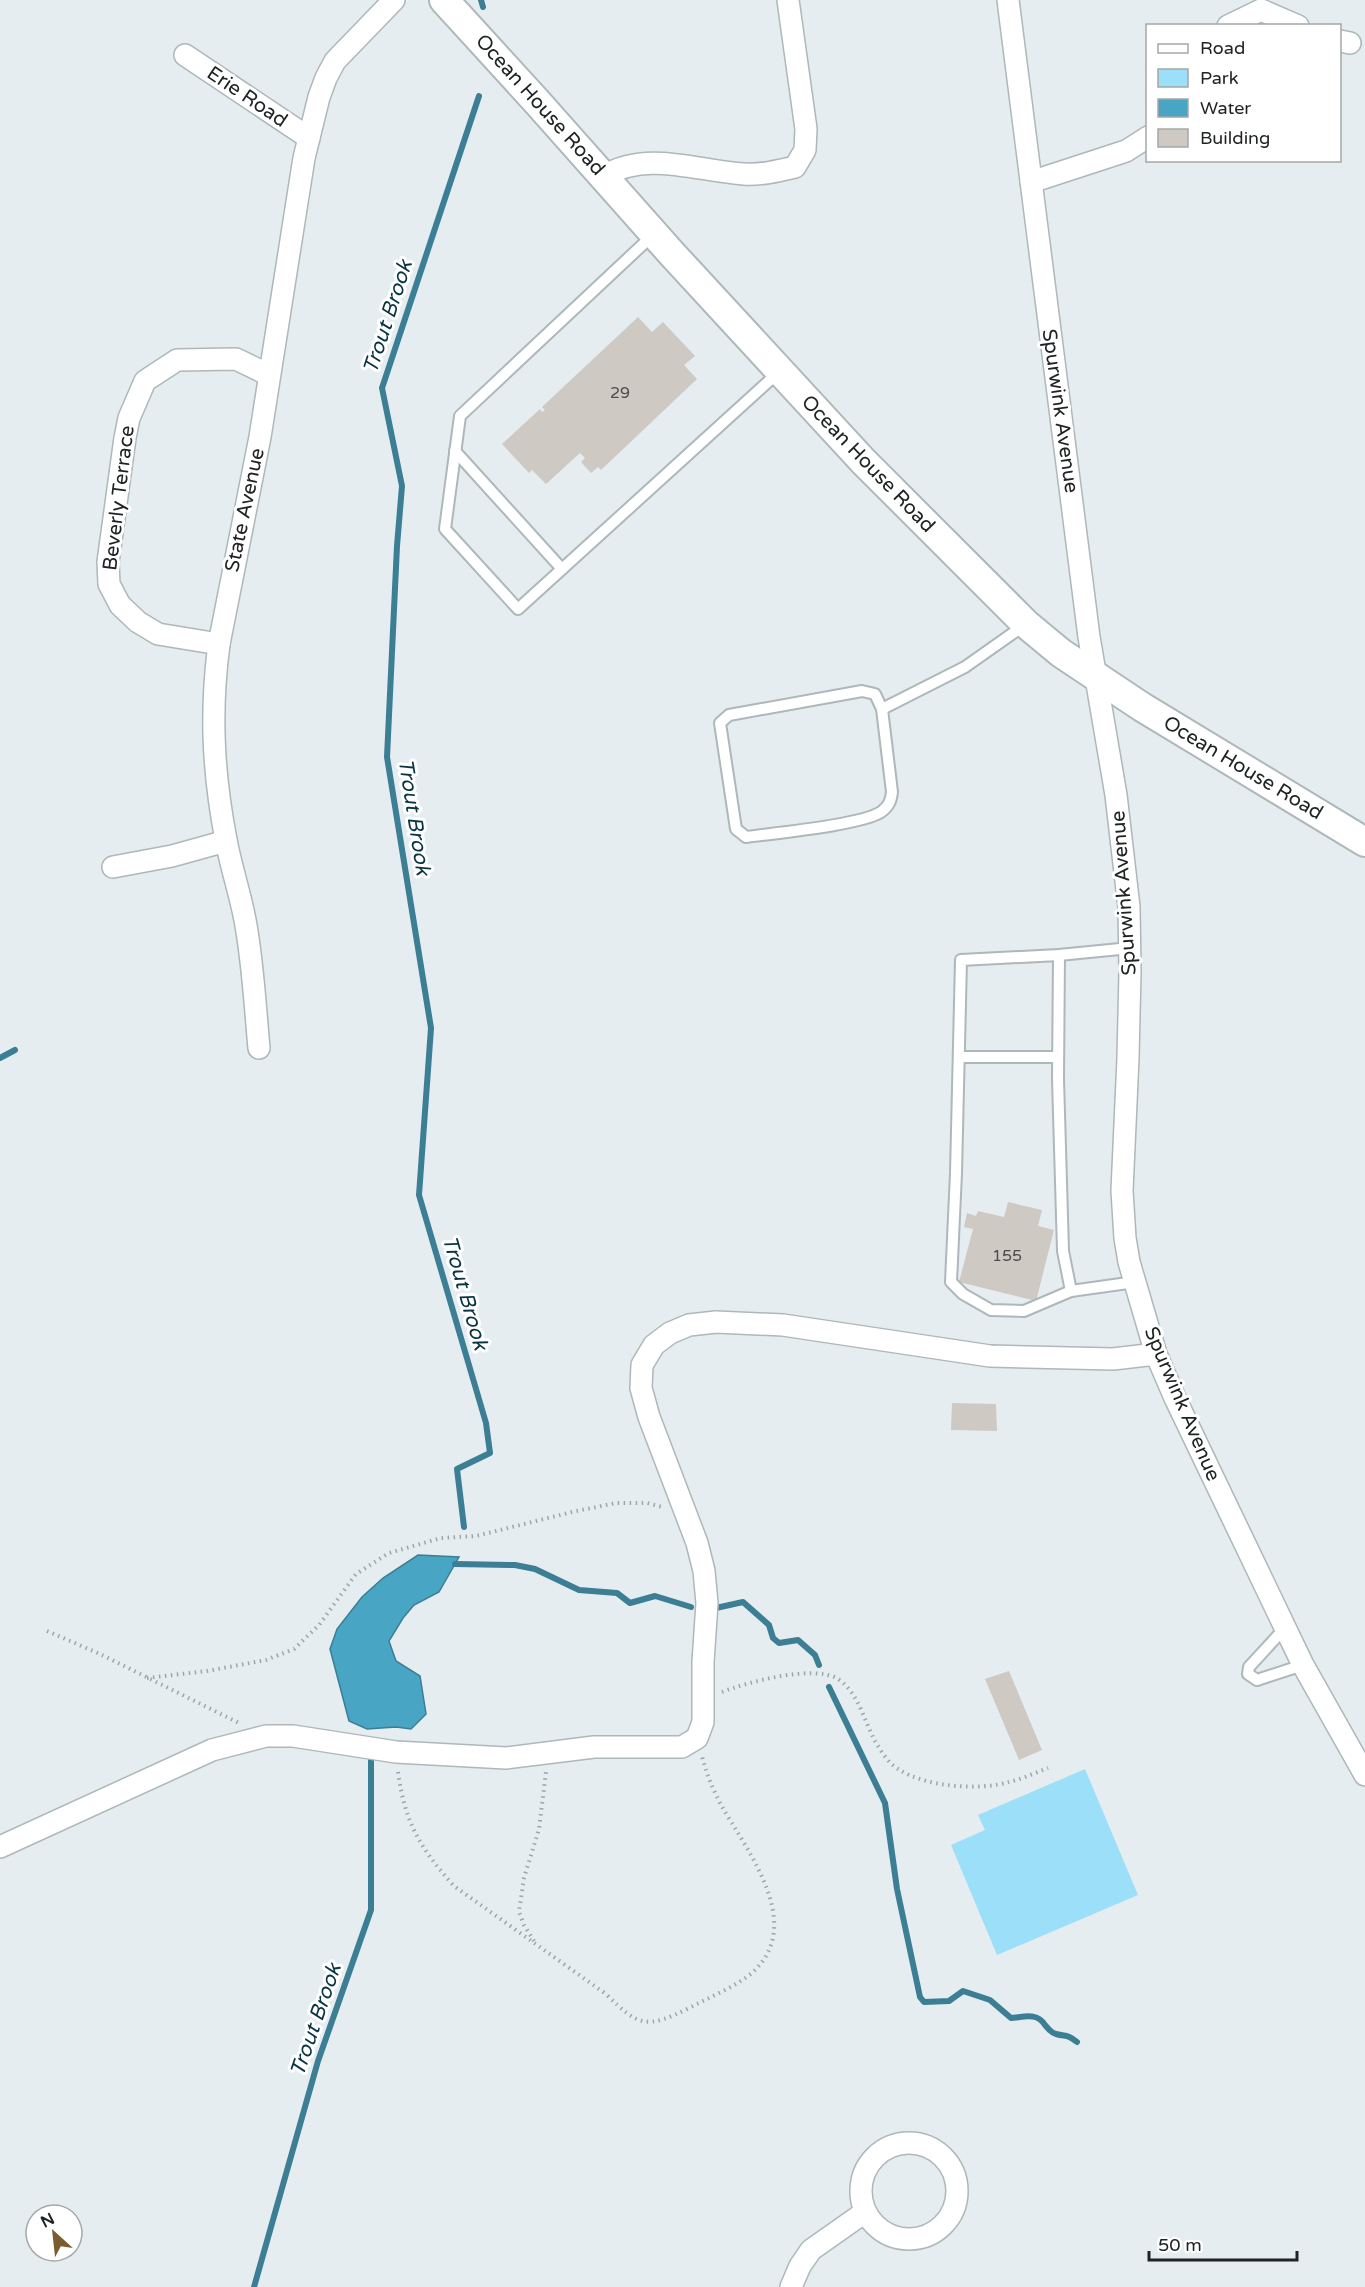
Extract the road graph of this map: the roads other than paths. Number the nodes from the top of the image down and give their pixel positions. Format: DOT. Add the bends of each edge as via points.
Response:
graph roads {
  1 [pos="394,0"];
  2 [pos="444,0"];
  3 [pos="788,0"];
  4 [pos="1008,0"];
  5 [pos="1232,24"];
  6 [pos="1293,24"];
  7 [pos="185,55"];
  8 [pos="309,138"];
  9 [pos="1146,138"];
  10 [pos="604,176"];
  11 [pos="1031,182"];
  12 [pos="654,234"];
  13 [pos="780,371"];
  14 [pos="269,375"];
  15 [pos="455,451"];
  16 [pos="562,569"];
  17 [pos="1026,624"];
  18 [pos="219,644"];
  19 [pos="1095,675"];
  20 [pos="882,709"];
  21 [pos="226,841"];
  22 [pos="1365,842"];
  23 [pos="113,867"];
  24 [pos="1130,948"];
  25 [pos="1059,955"];
  26 [pos="259,1048"];
  27 [pos="960,1057"];
  28 [pos="1058,1057"];
  29 [pos="1135,1282"];
  30 [pos="1071,1291"];
  31 [pos="1156,1354"];
  32 [pos="1284,1629"];
  33 [pos="1303,1665"];
  34 [pos="1365,1775"];
  35 [pos="0,1847"];
  36 [pos="865,2212"];
  37 [pos="791,2287"];
  1 -- 8 [label="street, State Avenue" via="335,61 326,78"];
  2 -- 10 [label="main road, Ocean House Road"];
  3 -- 10 [label="street" via="806,129 805,150 795,167 761,174 634,164"];
  4 -- 11 [label="street, Spurwink Avenue"];
  5 -- 6 [label="street" via="1261,10"];
  7 -- 8 [label="street, Erie Road"];
  8 -- 14 [label="street, State Avenue"];
  9 -- 11 [label="street" via="1126,151"];
  10 -- 12 [label="main road, Ocean House Road"];
  11 -- 19 [label="street, Spurwink Avenue"];
  12 -- 13 [label="main road, Ocean House Road"];
  12 -- 15 [label="lane" via="460,416"];
  13 -- 16 [label="lane"];
  13 -- 17 [label="main road, Ocean House Road" via="863,461"];
  14 -- 18 [label="street, State Avenue"];
  14 -- 18 [label="street, Beverly Terrace" via="236,359 177,360 145,381 125,438 108,562 109,584 120,605 158,634"];
  15 -- 16 [label="lane"];
  15 -- 16 [label="lane" via="445,529 474,561 518,609"];
  17 -- 19 [label="main road, Ocean House Road"];
  17 -- 20 [label="lane" via="965,667"];
  18 -- 21 [label="street, State Avenue" via="213,741"];
  19 -- 22 [label="main road, Ocean House Road"];
  19 -- 24 [label="street, Spurwink Avenue" via="1116,795"];
  20 -- 20 [label="lane" via="875,694 862,691 729,715 720,723 736,829 746,837 861,820 880,813 890,804 892,792"];
  21 -- 23 [label="street"];
  21 -- 26 [label="street, State Avenue" via="245,921"];
  24 -- 25 [label="lane"];
  24 -- 29 [label="street, Spurwink Avenue" via="1122,1191 1125,1238"];
  25 -- 27 [label="lane" via="961,960"];
  25 -- 28 [label="lane"];
  27 -- 28 [label="lane"];
  27 -- 30 [label="lane" via="951,1282 991,1310 1024,1311"];
  28 -- 30 [label="lane" via="1063,1251"];
  29 -- 30 [label="lane"];
  29 -- 31 [label="street, Spurwink Avenue"];
  31 -- 32 [label="street, Spurwink Avenue"];
  31 -- 35 [label="street" via="1113,1359 990,1356 783,1325 716,1322 689,1325 670,1333 654,1346 642,1365 641,1388 704,1571 707,1603 703,1722 697,1738 682,1747 594,1747 506,1758 396,1752 293,1736 266,1736 212,1750"];
  32 -- 33 [label="street, Spurwink Avenue"];
  32 -- 33 [label="lane" via="1248,1667 1248,1674 1257,1680"];
  33 -- 34 [label="street, Spurwink Avenue"];
  36 -- 36 [label="street" via="883,2232 897,2239 931,2235 946,2224 956,2206 958,2183 948,2161 932,2148 897,2144 881,2151 868,2165 862,2179"];
  36 -- 37 [label="street" via="811,2250"];
}
